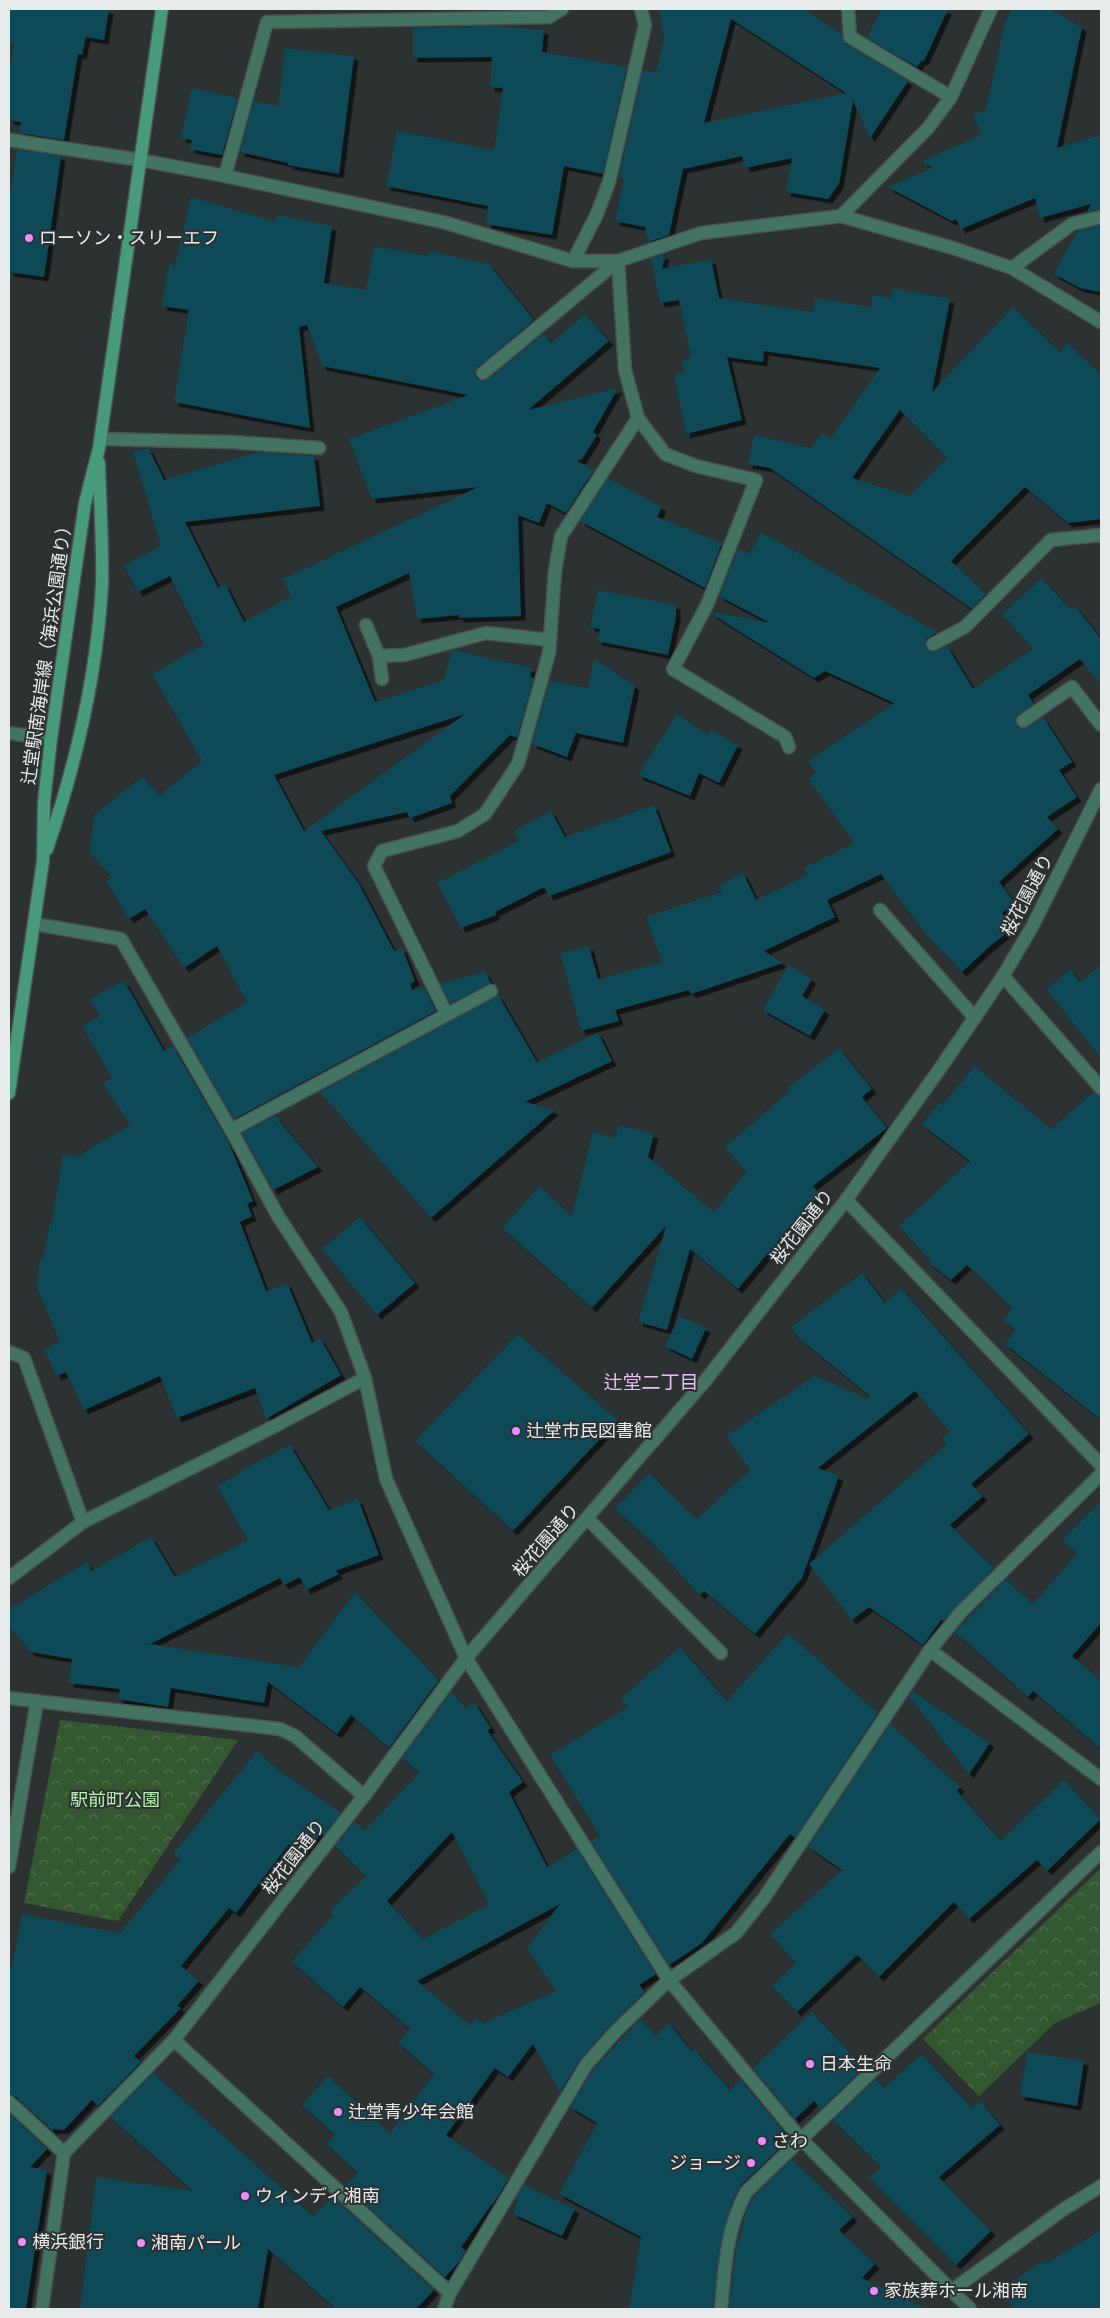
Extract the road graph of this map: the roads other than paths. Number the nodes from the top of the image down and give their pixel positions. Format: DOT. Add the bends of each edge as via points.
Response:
graph roads {
  1 [pos="162,9"];
  2 [pos="562,9"];
  3 [pos="641,9"];
  4 [pos="848,9"];
  5 [pos="991,9"];
  6 [pos="530,13"];
  7 [pos="951,97"];
  8 [pos="9,140"];
  9 [pos="140,160"];
  10 [pos="225,176"];
  11 [pos="841,216"];
  12 [pos="1101,217"];
  13 [pos="573,261"];
  14 [pos="618,262"];
  15 [pos="1012,268"];
  16 [pos="1101,322"];
  17 [pos="483,373"];
  18 [pos="638,418"];
  19 [pos="99,444"];
  20 [pos="319,448"];
  21 [pos="1101,535"];
  22 [pos="366,625"];
  23 [pos="550,640"];
  24 [pos="933,644"];
  25 [pos="379,656"];
  26 [pos="382,679"];
  27 [pos="1023,721"];
  28 [pos="1101,725"];
  29 [pos="9,733"];
  30 [pos="51,739"];
  31 [pos="789,747"];
  32 [pos="1101,789"];
  33 [pos="43,861"];
  34 [pos="880,910"];
  35 [pos="34,924"];
  36 [pos="1003,976"];
  37 [pos="491,991"];
  38 [pos="446,1013"];
  39 [pos="975,1018"];
  40 [pos="1101,1088"];
  41 [pos="9,1093"];
  42 [pos="232,1130"];
  43 [pos="846,1200"];
  44 [pos="9,1352"];
  45 [pos="365,1378"];
  46 [pos="1101,1465"];
  47 [pos="1101,1474"];
  48 [pos="588,1519"];
  49 [pos="83,1522"];
  50 [pos="9,1578"];
  51 [pos="930,1650"];
  52 [pos="721,1653"];
  53 [pos="466,1658"];
  54 [pos="9,1698"];
  55 [pos="37,1701"];
  56 [pos="1101,1778"];
  57 [pos="364,1796"];
  58 [pos="1101,1852"];
  59 [pos="9,1867"];
  60 [pos="669,1980"];
  61 [pos="174,2040"];
  62 [pos="9,2102"];
  63 [pos="800,2138"];
  64 [pos="64,2153"];
  65 [pos="1101,2186"];
  66 [pos="951,2291"];
  67 [pos="450,2293"];
  68 [pos="42,2309"];
  69 [pos="444,2309"];
  70 [pos="721,2309"];
  71 [pos="970,2309"];
  1 -- 9 [label="street, 辻堂駅南海岸線（海浜公園通り）"];
  2 -- 6 [label="street" via="549,17"];
  3 -- 13 [label="street" via="645,25 609,182"];
  4 -- 7 [label="street" via="850,37"];
  5 -- 7 [label="street"];
  6 -- 10 [label="street" via="268,22"];
  7 -- 11 [label="street" via="928,128"];
  8 -- 9 [label="street"];
  9 -- 10 [label="street"];
  9 -- 19 [label="street, 辻堂駅南海岸線（海浜公園通り）"];
  10 -- 13 [label="street" via="443,222"];
  11 -- 14 [label="street" via="701,233"];
  11 -- 15 [label="street"];
  12 -- 15 [label="street" via="1072,224"];
  13 -- 14 [label="street"];
  14 -- 17 [label="street"];
  14 -- 18 [label="street" via="625,370"];
  15 -- 16 [label="street"];
  18 -- 23 [label="street" via="561,536"];
  18 -- 31 [label="street" via="665,454 696,466 756,480 707,605 673,669 785,738"];
  19 -- 20 [label="street" via="230,442"];
  19 -- 30 [label="street, 辻堂駅南海岸線（海浜公園通り）" via="85,503"];
  19 -- 33 [label="street, 辻堂駅南海岸線（海浜公園通り）" via="102,584 97,646 80,734"];
  21 -- 24 [label="street" via="1051,540 965,627"];
  22 -- 25 [label="street"];
  23 -- 25 [label="street" via="486,633 404,655"];
  23 -- 38 [label="street" via="518,764 485,814 458,831 382,850 374,866"];
  25 -- 26 [label="street"];
  27 -- 28 [label="street" via="1072,687"];
  29 -- 30 [label="street"];
  30 -- 33 [label="street, 辻堂駅南海岸線（海浜公園通り）" via="44,802"];
  32 -- 36 [label="street, 桜花園通り" via="1032,927"];
  33 -- 35 [label="street, 辻堂駅南海岸線（海浜公園通り）"];
  34 -- 39 [label="street"];
  35 -- 41 [label="street, 辻堂駅南海岸線（海浜公園通り）"];
  35 -- 42 [label="street" via="121,939"];
  36 -- 39 [label="street, 桜花園通り"];
  36 -- 40 [label="street"];
  37 -- 38 [label="street"];
  38 -- 42 [label="street"];
  39 -- 43 [label="street, 桜花園通り"];
  42 -- 45 [label="street" via="278,1216 340,1312"];
  43 -- 46 [label="street"];
  43 -- 48 [label="street, 桜花園通り" via="704,1381"];
  44 -- 49 [label="street" via="24,1358"];
  45 -- 49 [label="street"];
  45 -- 53 [label="street" via="386,1479"];
  47 -- 51 [label="street" via="961,1612"];
  48 -- 52 [label="street"];
  48 -- 53 [label="street, 桜花園通り"];
  49 -- 50 [label="street"];
  51 -- 56 [label="street"];
  51 -- 60 [label="street" via="764,1898 736,1933"];
  53 -- 57 [label="street, 桜花園通り"];
  53 -- 60 [label="street"];
  54 -- 55 [label="street"];
  55 -- 57 [label="street" via="280,1729 295,1736"];
  55 -- 59 [label="street"];
  57 -- 61 [label="street, 桜花園通り"];
  58 -- 63 [label="street"];
  60 -- 63 [label="street"];
  60 -- 67 [label="street" via="615,2032 586,2066"];
  61 -- 64 [label="street, 桜花園通り"];
  61 -- 67 [label="street"];
  62 -- 64 [label="street"];
  63 -- 66 [label="street"];
  63 -- 70 [label="street" via="746,2192 736,2211 728,2239"];
  64 -- 68 [label="street"];
  65 -- 66 [label="street"];
  66 -- 71 [label="street"];
  67 -- 69 [label="street"];
}
